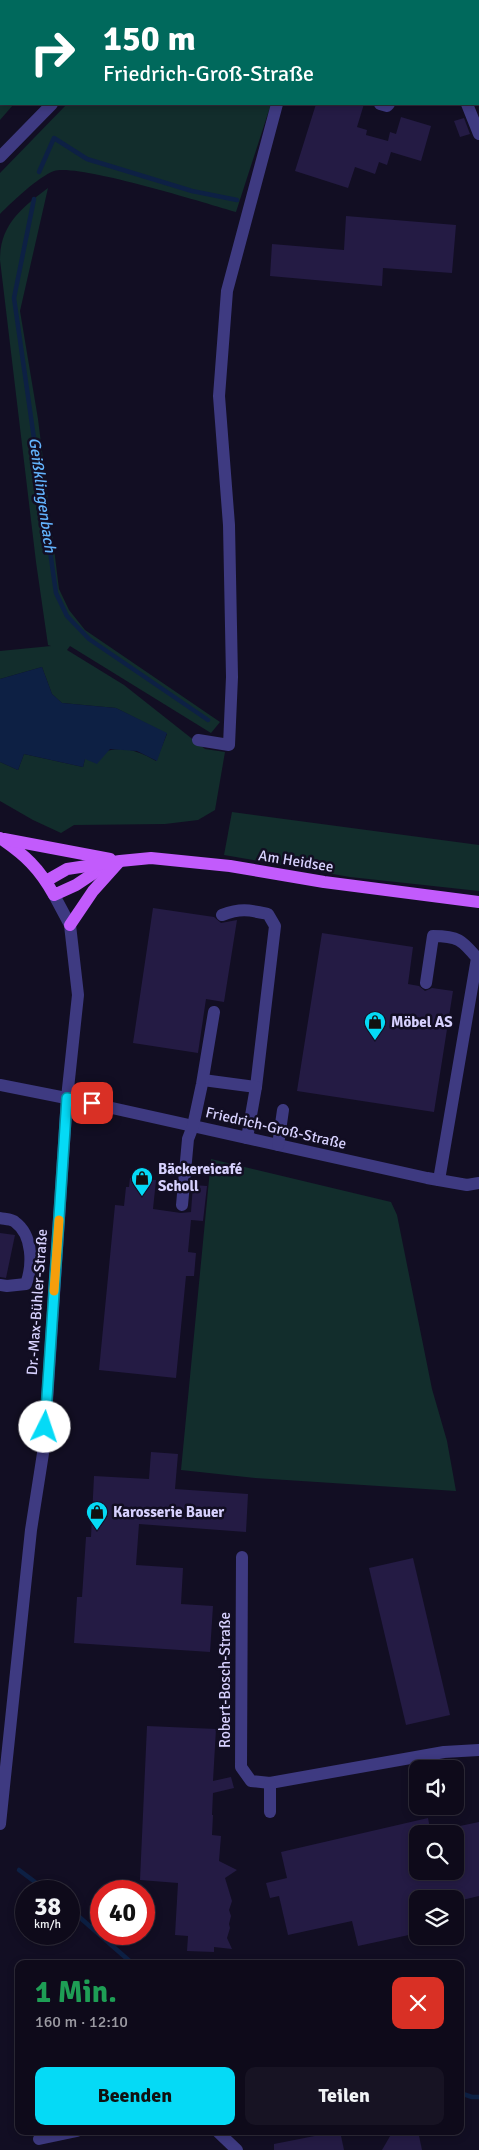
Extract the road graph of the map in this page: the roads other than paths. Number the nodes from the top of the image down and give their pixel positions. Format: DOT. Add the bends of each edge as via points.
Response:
graph roads {
  1 [pos="51,105"];
  2 [pos="277,105"];
  3 [pos="467,105"];
  4 [pos="479,134"];
  5 [pos="0,157"];
  6 [pos="198,740"];
  7 [pos="0,838"];
  8 [pos="114,862"];
  9 [pos="46,881"];
  10 [pos="54,895"];
  11 [pos="479,902"];
  12 [pos="222,915"];
  13 [pos="70,925"];
  14 [pos="426,983"];
  15 [pos="214,1012"];
  16 [pos="203,1080"];
  17 [pos="0,1085"];
  18 [pos="256,1087"];
  19 [pos="67,1098"];
  20 [pos="283,1110"];
  21 [pos="193,1126"];
  22 [pos="247,1138"];
  23 [pos="278,1144"];
  24 [pos="439,1180"];
  25 [pos="479,1183"];
  26 [pos="182,1205"];
  27 [pos="0,1218"];
  28 [pos="0,1285"];
  29 [pos="242,1557"];
  30 [pos="479,1750"];
  31 [pos="270,1783"];
  32 [pos="270,1812"];
  33 [pos="0,1824"];
  34 [pos="58,2135"];
  35 [pos="221,2135"];
  36 [pos="39,2139"];
  37 [pos="237,2150"];
  1 -- 5 [label="street"];
  2 -- 6 [label="street" via="227,290 219,396 229,525 232,677 229,745"];
  3 -- 4 [label="street"];
  7 -- 8 [label="main road"];
  7 -- 9 [label="main road, Dr.-Max-Bühler-Straße" via="29,859"];
  8 -- 9 [label="main road, Am Heidsee" via="67,869"];
  8 -- 10 [label="main road, Am Heidsee"];
  8 -- 11 [label="main road, Am Heidsee" via="151,858 230,866"];
  8 -- 13 [label="main road"];
  9 -- 10 [label="main road, Dr.-Max-Bühler-Straße"];
  10 -- 13 [label="street, Dr.-Max-Bühler-Straße"];
  12 -- 18 [label="street" via="240,909 252,910 268,914 275,926"];
  13 -- 19 [label="street, Dr.-Max-Bühler-Straße" via="78,996"];
  14 -- 24 [label="street" via="433,936 463,941 477,958"];
  15 -- 16 [label="street"];
  16 -- 18 [label="street"];
  16 -- 21 [label="street"];
  17 -- 19 [label="street, Friedrich-Groß-Straße"];
  18 -- 22 [label="street"];
  19 -- 21 [label="street, Friedrich-Groß-Straße"];
  19 -- 33 [label="street, Dr.-Max-Bühler-Straße" via="44,1447 31,1530"];
  20 -- 23 [label="street"];
  21 -- 22 [label="street, Friedrich-Groß-Straße"];
  21 -- 26 [label="street" via="188,1139"];
  22 -- 23 [label="street, Friedrich-Groß-Straße"];
  23 -- 24 [label="street, Friedrich-Groß-Straße"];
  24 -- 25 [label="street, Friedrich-Groß-Straße" via="467,1185"];
  27 -- 28 [label="street" via="15,1222 29,1241 30,1273 26,1284"];
  29 -- 31 [label="street, Robert-Bosch-Straße" via="241,1768 251,1781"];
  30 -- 31 [label="street, Robert-Bosch-Straße" via="444,1752"];
  31 -- 32 [label="street"];
  34 -- 36 [label="street"];
  35 -- 37 [label="street"];
}
